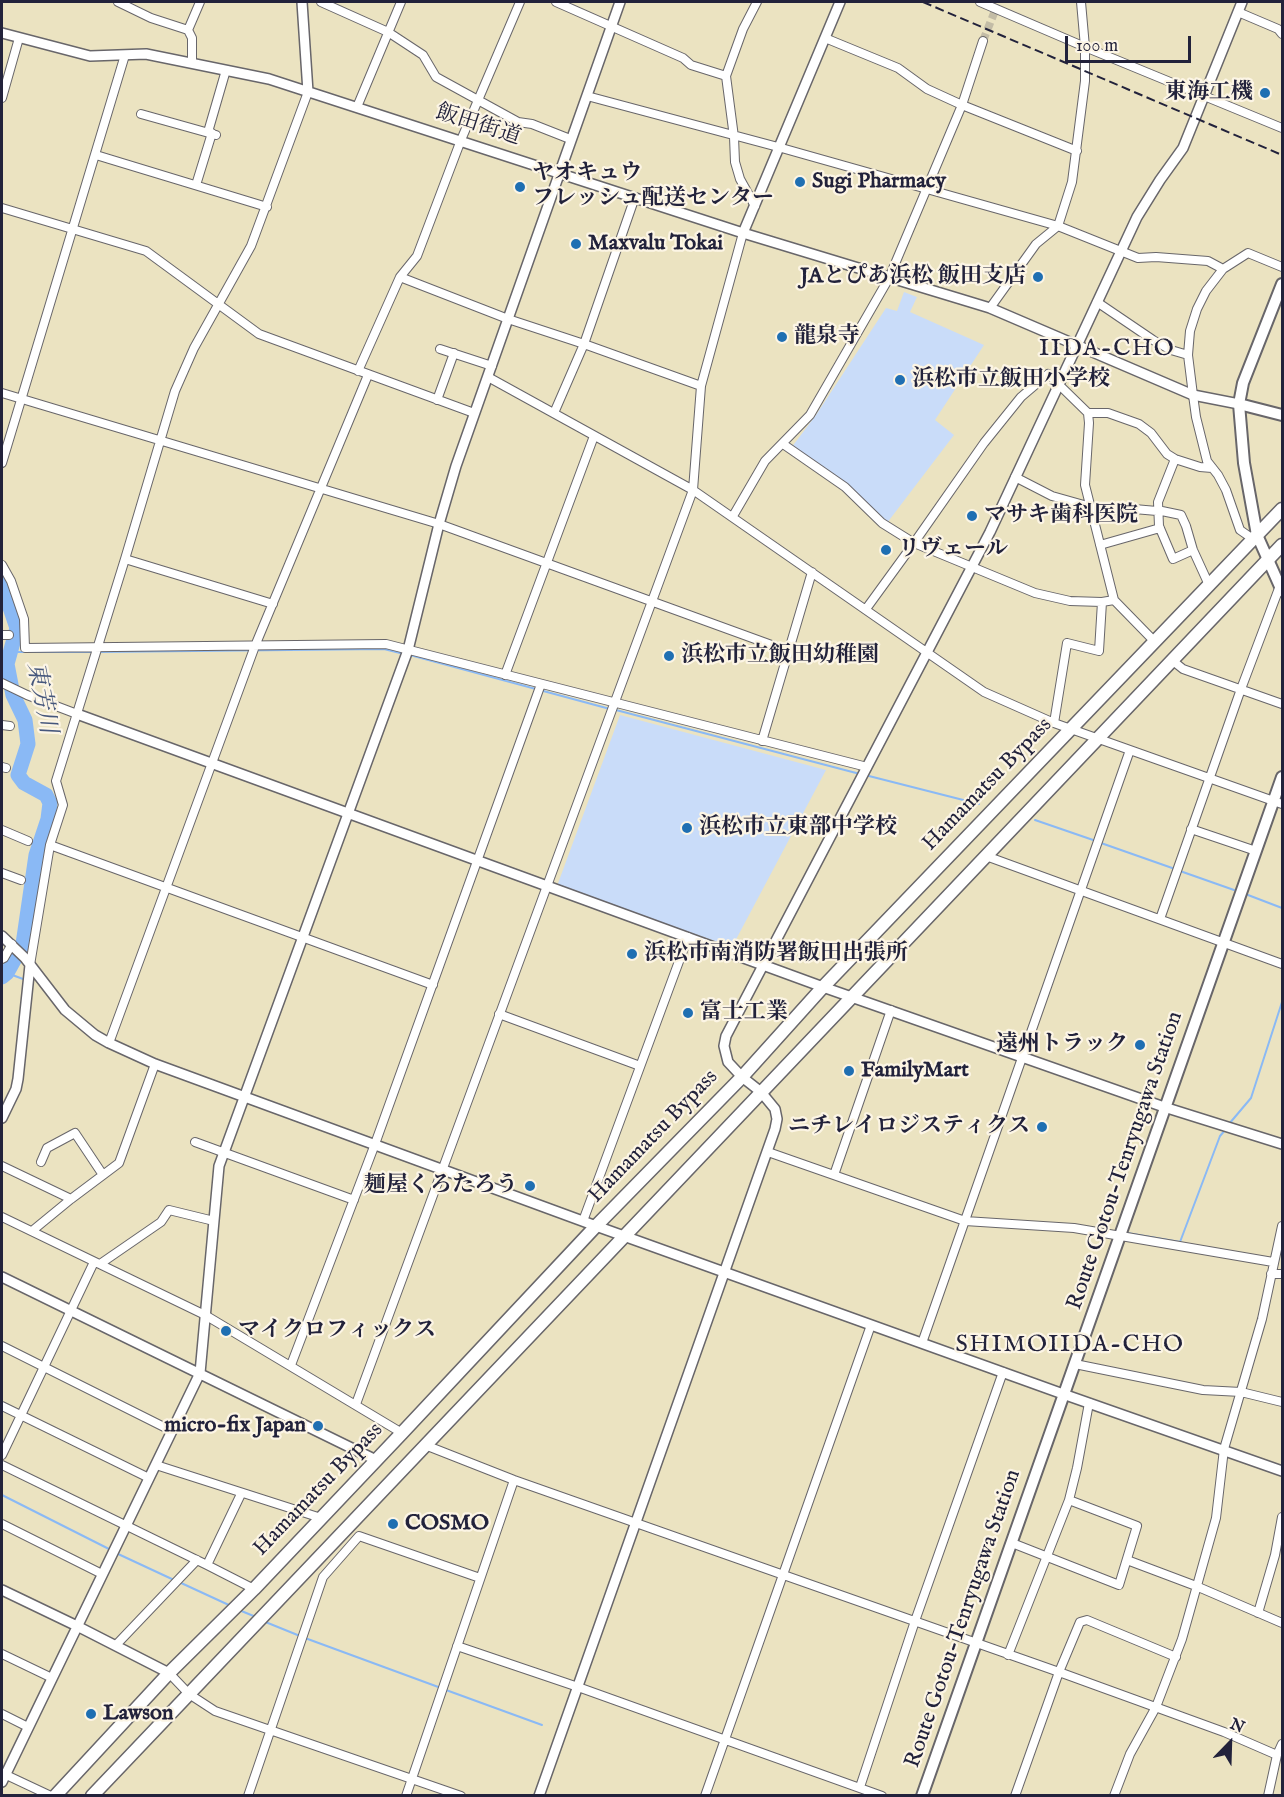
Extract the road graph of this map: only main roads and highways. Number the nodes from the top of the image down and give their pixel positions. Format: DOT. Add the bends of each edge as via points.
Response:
graph roads {
  1 [pos="1282,284"];
  2 [pos="1239,404"];
  3 [pos="1282,415"];
  4 [pos="1282,509"];
  5 [pos="1255,537"];
  6 [pos="1282,545"];
  7 [pos="1269,561"];
  8 [pos="1281,586"];
  9 [pos="1282,777"];
  10 [pos="1278,802"];
  11 [pos="53,1796"];
  12 [pos="92,1796"];
  13 [pos="922,1796"];
  1 -- 2 [label="main road"];
  2 -- 3 [label="main road"];
  2 -- 5 [label="main road"];
  4 -- 5 [label="highway, Hamamatsu Bypass"];
  5 -- 7 [label="main road"];
  5 -- 11 [label="highway, Hamamatsu Bypass"];
  6 -- 7 [label="highway, Hamamatsu Bypass"];
  7 -- 8 [label="main road"];
  7 -- 12 [label="highway, Hamamatsu Bypass"];
  9 -- 10 [label="main road, Route Gotou-Tenryugawa Station"];
  10 -- 13 [label="main road, Route Gotou-Tenryugawa Station" via="1256,851 1164,1107"];
}
